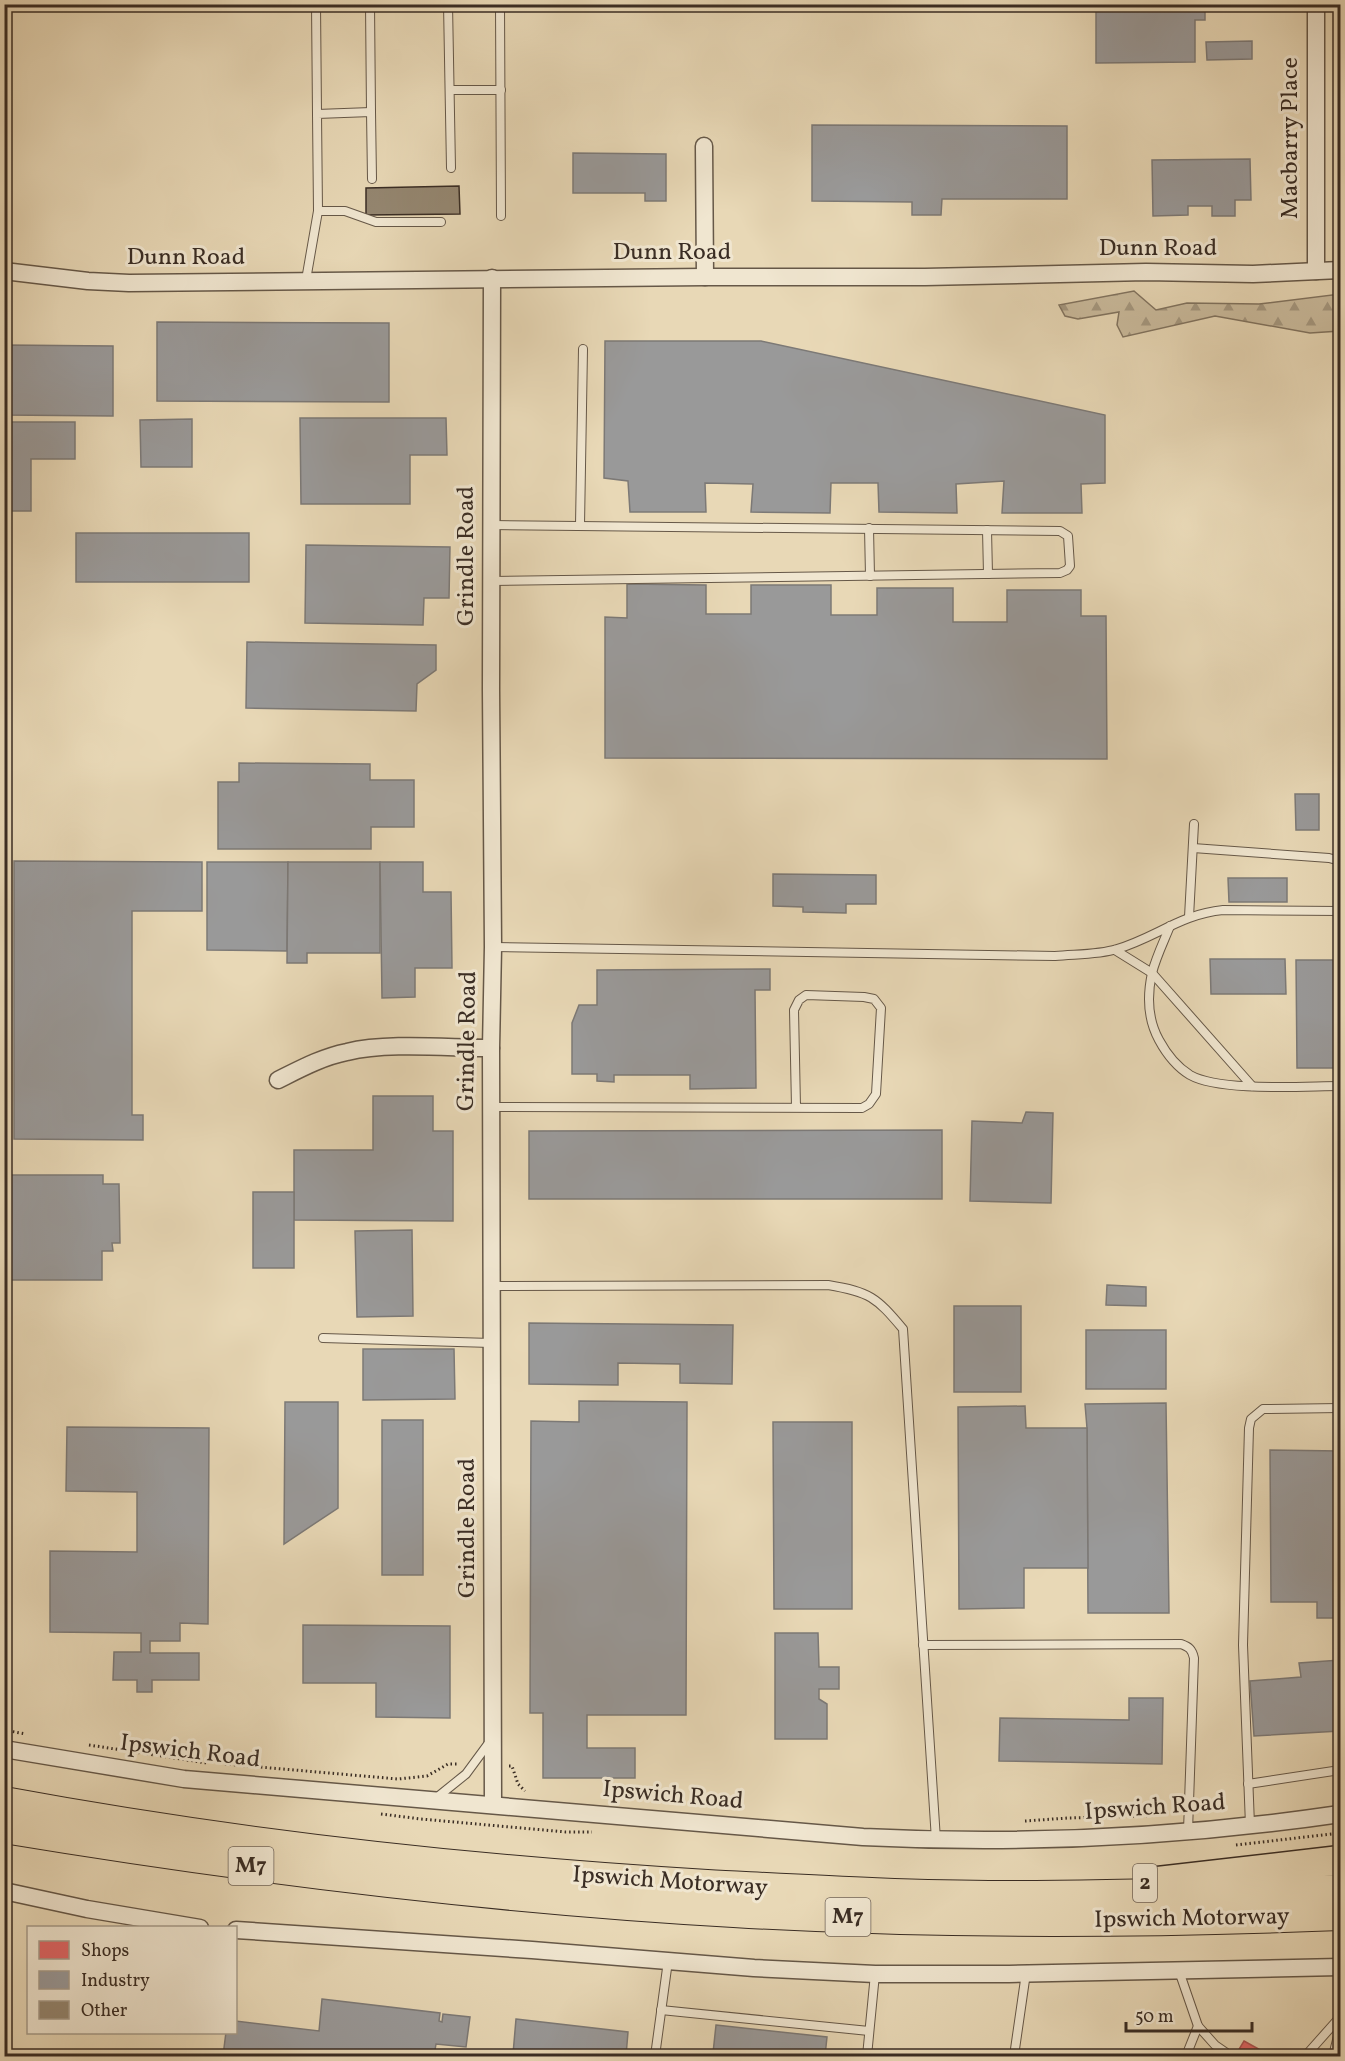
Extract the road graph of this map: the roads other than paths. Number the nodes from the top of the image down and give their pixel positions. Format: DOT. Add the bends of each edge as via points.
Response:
graph roads {
  1 [pos="316,4"];
  2 [pos="370,4"];
  3 [pos="448,4"];
  4 [pos="500,4"];
  5 [pos="1316,4"];
  6 [pos="450,90"];
  7 [pos="501,90"];
  8 [pos="371,112"];
  9 [pos="316,114"];
  10 [pos="704,146"];
  11 [pos="451,168"];
  12 [pos="372,179"];
  13 [pos="318,211"];
  14 [pos="501,216"];
  15 [pos="441,222"];
  16 [pos="1341,270"];
  17 [pos="4,271"];
  18 [pos="1316,271"];
  19 [pos="705,277"];
  20 [pos="492,278"];
  21 [pos="306,280"];
  22 [pos="583,349"];
  23 [pos="491,525"];
  24 [pos="580,525"];
  25 [pos="869,528"];
  26 [pos="987,530"];
  27 [pos="988,574"];
  28 [pos="870,576"];
  29 [pos="492,581"];
  30 [pos="1194,824"];
  31 [pos="1193,848"];
  32 [pos="1341,861"];
  33 [pos="1341,911"];
  34 [pos="1189,917"];
  35 [pos="1170,926"];
  36 [pos="494,947"];
  37 [pos="1114,950"];
  38 [pos="1152,973"];
  39 [pos="491,1048"];
  40 [pos="278,1080"];
  41 [pos="1252,1086"];
  42 [pos="1341,1086"];
  43 [pos="491,1107"];
  44 [pos="796,1107"];
  45 [pos="492,1286"];
  46 [pos="323,1338"];
  47 [pos="491,1343"];
  48 [pos="1341,1408"];
  49 [pos="923,1645"];
  50 [pos="492,1738"];
  51 [pos="4,1749"];
  52 [pos="1341,1770"];
  53 [pos="1248,1784"];
  54 [pos="434,1800"];
  55 [pos="4,1802"];
  56 [pos="493,1805"];
  57 [pos="1341,1814"];
  58 [pos="1250,1825"];
  59 [pos="4,1828"];
  60 [pos="1188,1831"];
  61 [pos="936,1841"];
  62 [pos="1341,1860"];
  63 [pos="1341,1890"];
  64 [pos="4,1891"];
  65 [pos="1002,1896"];
  66 [pos="1341,1916"];
  67 [pos="1199,1921"];
  68 [pos="188,1926"];
  69 [pos="237,1930"];
  70 [pos="1341,1934"];
  71 [pos="668,1961"];
  72 [pos="1341,1967"];
  73 [pos="1179,1971"];
  74 [pos="1026,1973"];
  75 [pos="875,1974"];
  76 [pos="662,2010"];
  77 [pos="1341,2017"];
  78 [pos="1198,2026"];
  79 [pos="1341,2028"];
  80 [pos="869,2031"];
  81 [pos="655,2056"];
  82 [pos="867,2056"];
  83 [pos="1014,2056"];
  84 [pos="1186,2056"];
  85 [pos="1231,2056"];
  86 [pos="1303,2056"];
  87 [pos="1333,2056"];
  1 -- 9 [label="lane"];
  2 -- 8 [label="lane"];
  3 -- 6 [label="lane"];
  4 -- 7 [label="lane"];
  5 -- 18 [label="street, Macbarry Place"];
  6 -- 7 [label="lane"];
  6 -- 11 [label="lane"];
  7 -- 14 [label="lane"];
  8 -- 9 [label="lane"];
  8 -- 12 [label="lane"];
  9 -- 13 [label="lane"];
  10 -- 19 [label="street"];
  13 -- 15 [label="lane" via="345,211 376,222"];
  13 -- 21 [label="lane"];
  16 -- 18 [label="street, Dunn Road"];
  17 -- 21 [label="street, Dunn Road" via="129,283"];
  18 -- 19 [label="street, Dunn Road"];
  19 -- 20 [label="street, Dunn Road"];
  20 -- 21 [label="street, Dunn Road"];
  20 -- 23 [label="street, Grindle Road"];
  22 -- 24 [label="lane"];
  23 -- 24 [label="lane"];
  23 -- 29 [label="street, Grindle Road"];
  24 -- 25 [label="lane"];
  25 -- 26 [label="lane"];
  25 -- 28 [label="lane"];
  26 -- 27 [label="lane"];
  26 -- 27 [label="lane" via="1065,533 1070,566 1060,573"];
  27 -- 28 [label="lane"];
  28 -- 29 [label="lane"];
  29 -- 36 [label="street, Grindle Road"];
  30 -- 31 [label="lane"];
  31 -- 32 [label="lane"];
  31 -- 34 [label="lane"];
  33 -- 34 [label="lane" via="1223,910"];
  34 -- 35 [label="lane"];
  35 -- 37 [label="lane"];
  35 -- 38 [label="lane"];
  36 -- 37 [label="lane" via="963,956 1055,956"];
  36 -- 39 [label="street, Grindle Road"];
  37 -- 38 [label="lane"];
  38 -- 41 [label="lane"];
  38 -- 41 [label="lane" via="1149,1011 1153,1029 1176,1063 1189,1074 1209,1082"];
  39 -- 40 [label="street" via="382,1047 348,1051"];
  39 -- 43 [label="street, Grindle Road"];
  41 -- 42 [label="lane"];
  43 -- 44 [label="lane"];
  43 -- 45 [label="street, Grindle Road"];
  44 -- 44 [label="lane" via="862,1108 873,1099 881,1008 874,999 806,995 799,1000 794,1010"];
  45 -- 47 [label="street, Grindle Road"];
  45 -- 49 [label="lane" via="828,1285 859,1290 882,1304 903,1329"];
  46 -- 47 [label="lane"];
  47 -- 50 [label="street, Grindle Road"];
  48 -- 53 [label="lane" via="1263,1409 1251,1419 1243,1645"];
  49 -- 60 [label="lane" via="1180,1644 1192,1650"];
  49 -- 61 [label="lane"];
  50 -- 54 [label="lane" via="466,1774"];
  50 -- 56 [label="street, Grindle Road"];
  51 -- 54 [label="street, Ipswich Road" via="184,1779"];
  52 -- 53 [label="lane"];
  53 -- 58 [label="lane"];
  54 -- 56 [label="street, Ipswich Road"];
  55 -- 65 [label="highway, Ipswich Motorway / M7" via="227,1837 549,1874 811,1891"];
  56 -- 61 [label="street, Ipswich Road"];
  57 -- 58 [label="street, Ipswich Road"];
  58 -- 60 [label="street, Ipswich Road"];
  59 -- 67 [label="highway, Ipswich Motorway / M7" via="269,1868 597,1903 843,1917"];
  60 -- 61 [label="street, Ipswich Road"];
  62 -- 65 [label="highway, 2"];
  63 -- 65 [label="highway, Ipswich Motorway / M7"];
  64 -- 68 [label="street"];
  66 -- 67 [label="highway, Ipswich Motorway / M7"];
  67 -- 70 [label="highway"];
  69 -- 71 [label="street"];
  71 -- 75 [label="street"];
  71 -- 76 [label="lane"];
  72 -- 73 [label="street"];
  73 -- 74 [label="street"];
  73 -- 78 [label="lane"];
  74 -- 75 [label="street"];
  74 -- 83 [label="lane"];
  75 -- 80 [label="lane"];
  76 -- 80 [label="lane"];
  76 -- 81 [label="lane"];
  77 -- 86 [label="lane"];
  78 -- 84 [label="lane"];
  78 -- 85 [label="lane"];
  79 -- 87 [label="lane"];
  80 -- 82 [label="lane"];
}
